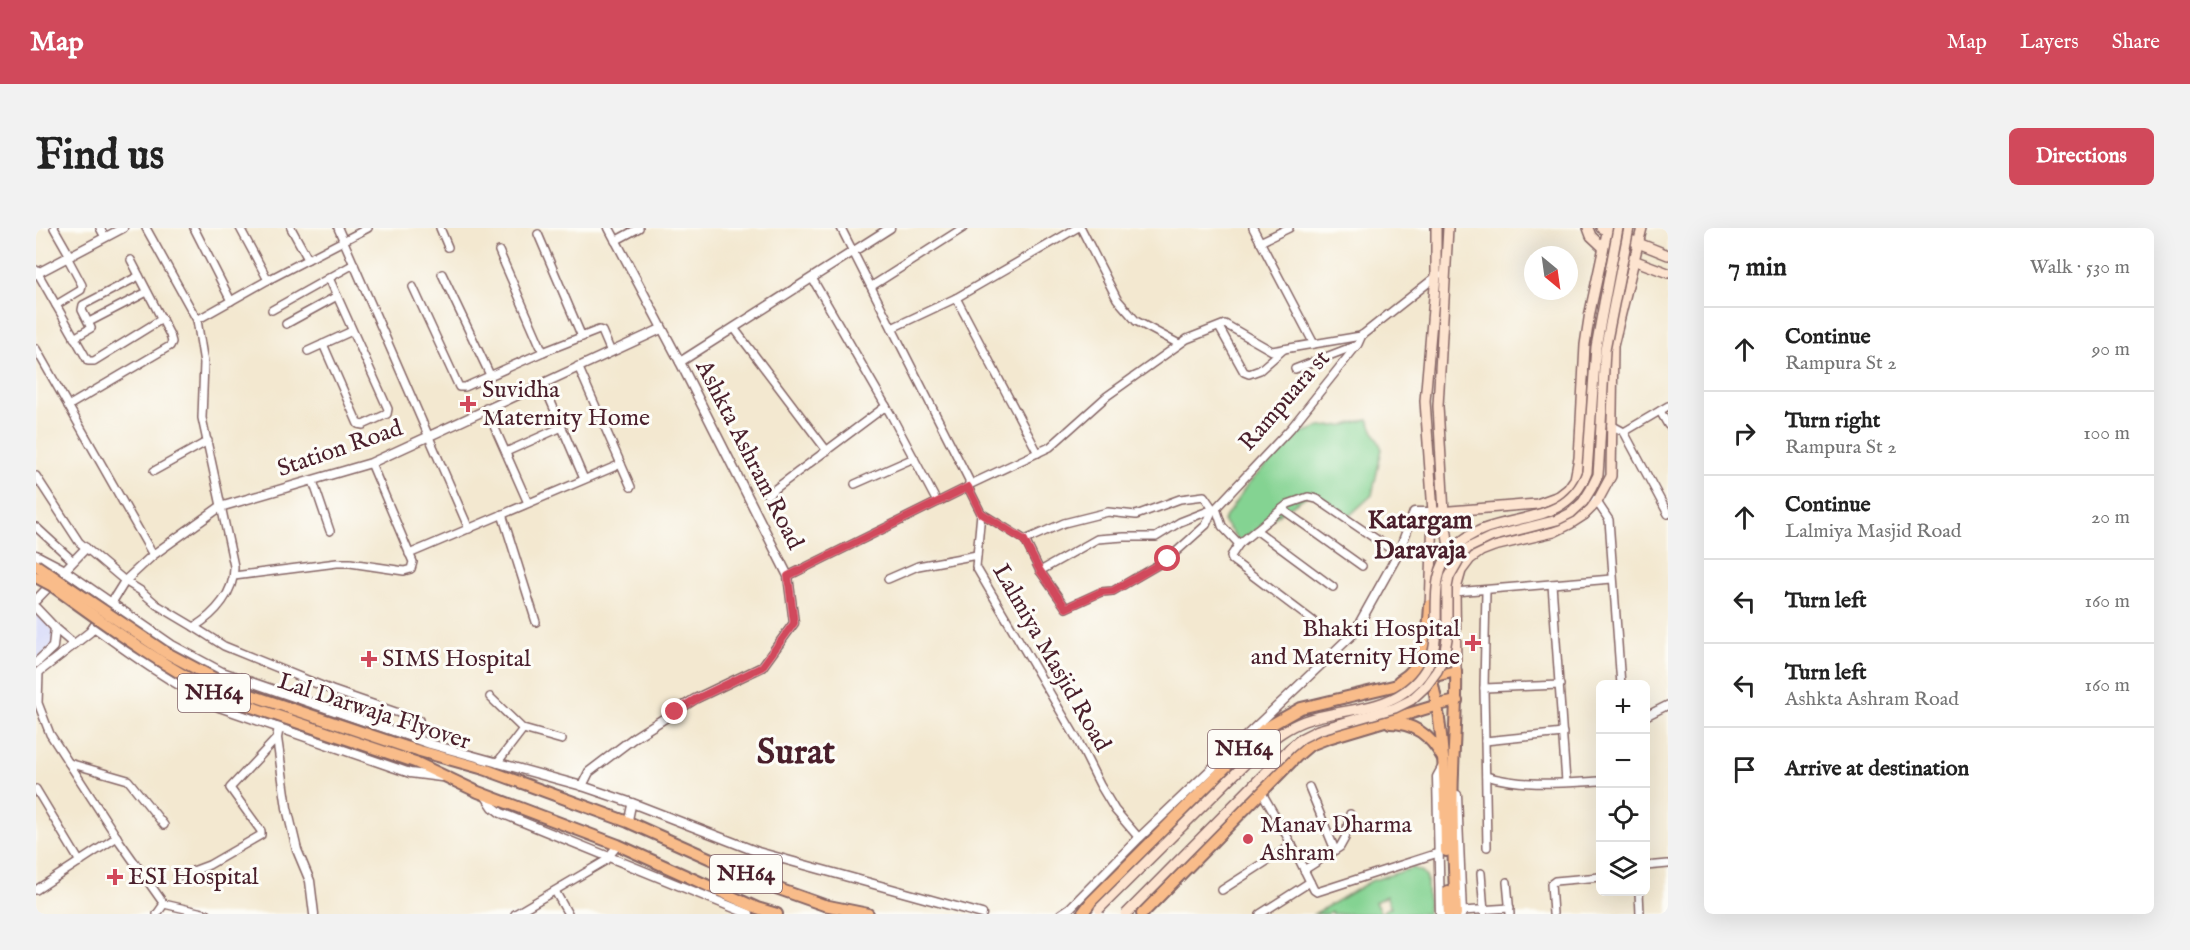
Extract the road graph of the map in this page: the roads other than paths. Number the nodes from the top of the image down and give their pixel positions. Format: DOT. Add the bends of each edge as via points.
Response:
graph roads {
  1 [pos="54,228"];
  2 [pos="100,228"];
  3 [pos="123,228"];
  4 [pos="146,228"];
  5 [pos="194,228"];
  6 [pos="240,228"];
  7 [pos="291,228"];
  8 [pos="338,228"];
  9 [pos="368,228"];
  10 [pos="440,228"];
  11 [pos="609,228"];
  12 [pos="639,228"];
  13 [pos="841,228"];
  14 [pos="890,228"];
  15 [pos="963,228"];
  16 [pos="1079,228"];
  17 [pos="1253,228"];
  18 [pos="1289,228"];
  19 [pos="1436,228"];
  20 [pos="1448,228"];
  21 [pos="1588,228"];
  22 [pos="1618,228"];
  23 [pos="1629,228"];
  24 [pos="1642,228"];
  25 [pos="1605,229"];
  26 [pos="538,234"];
  27 [pos="105,237"];
  28 [pos="344,240"];
  29 [pos="615,241"];
  30 [pos="1260,242"];
  31 [pos="1638,243"];
  32 [pos="448,247"];
  33 [pos="1604,249"];
  34 [pos="499,250"];
  35 [pos="855,252"];
  36 [pos="1668,255"];
  37 [pos="68,256"];
  38 [pos="308,259"];
  39 [pos="131,260"];
  40 [pos="1633,260"];
  41 [pos="354,264"];
  42 [pos="37,272"];
  43 [pos="1668,273"];
  44 [pos="442,274"];
  45 [pos="1436,275"];
  46 [pos="1446,275"];
  47 [pos="139,276"];
  48 [pos="329,278"];
  49 [pos="812,278"];
  50 [pos="268,280"];
  51 [pos="872,286"];
  52 [pos="413,287"];
  53 [pos="147,292"];
  54 [pos="337,296"];
  55 [pos="956,298"];
  56 [pos="231,301"];
  57 [pos="56,305"];
  58 [pos="272,310"];
  59 [pos="162,319"];
  60 [pos="197,320"];
  61 [pos="89,322"];
  62 [pos="285,324"];
  63 [pos="1219,327"];
  64 [pos="734,328"];
  65 [pos="892,328"];
  66 [pos="661,329"];
  67 [pos="352,331"];
  68 [pos="1362,335"];
  69 [pos="582,337"];
  70 [pos="74,338"];
  71 [pos="323,344"];
  72 [pos="1179,344"];
  73 [pos="1314,344"];
  74 [pos="1358,344"];
  75 [pos="36,349"];
  76 [pos="1284,349"];
  77 [pos="308,351"];
  78 [pos="543,352"];
  79 [pos="611,352"];
  80 [pos="680,362"];
  81 [pos="578,366"];
  82 [pos="1295,369"];
  83 [pos="490,375"];
  84 [pos="543,383"];
  85 [pos="68,406"];
  86 [pos="886,406"];
  87 [pos="1668,406"];
  88 [pos="486,408"];
  89 [pos="1660,411"];
  90 [pos="1611,425"];
  91 [pos="1668,425"];
  92 [pos="562,427"];
  93 [pos="1624,432"];
  94 [pos="428,436"];
  95 [pos="208,441"];
  96 [pos="826,451"];
  97 [pos="506,452"];
  98 [pos="1038,453"];
  99 [pos="914,458"];
  100 [pos="371,464"];
  101 [pos="621,464"];
  102 [pos="154,471"];
  103 [pos="36,476"];
  104 [pos="584,479"];
  105 [pos="313,481"];
  106 [pos="1572,483"];
  107 [pos="855,484"];
  108 [pos="968,486"];
  109 [pos="631,487"];
  110 [pos="767,495"];
  111 [pos="937,501"];
  112 [pos="1597,502"];
  113 [pos="528,503"];
  114 [pos="220,507"];
  115 [pos="1214,508"];
  116 [pos="1282,509"];
  117 [pos="1433,512"];
  118 [pos="981,513"];
  119 [pos="1444,513"];
  120 [pos="502,514"];
  121 [pos="1668,514"];
  122 [pos="36,527"];
  123 [pos="469,529"];
  124 [pos="1256,530"];
  125 [pos="330,531"];
  126 [pos="1024,540"];
  127 [pos="1239,544"];
  128 [pos="86,548"];
  129 [pos="409,554"];
  130 [pos="1398,554"];
  131 [pos="36,555"];
  132 [pos="153,555"];
  133 [pos="977,555"];
  134 [pos="73,561"];
  135 [pos="36,565"];
  136 [pos="1362,566"];
  137 [pos="64,570"];
  138 [pos="1040,571"];
  139 [pos="234,576"];
  140 [pos="788,576"];
  141 [pos="36,577"];
  142 [pos="888,579"];
  143 [pos="1612,579"];
  144 [pos="125,581"];
  145 [pos="1552,584"];
  146 [pos="1333,587"];
  147 [pos="1486,591"];
  148 [pos="1455,592"];
  149 [pos="36,600"];
  150 [pos="112,602"];
  151 [pos="1430,605"];
  152 [pos="36,608"];
  153 [pos="1312,621"];
  154 [pos="536,622"];
  155 [pos="94,627"];
  156 [pos="194,627"];
  157 [pos="56,628"];
  158 [pos="74,644"];
  159 [pos="200,661"];
  160 [pos="36,663"];
  161 [pos="215,669"];
  162 [pos="1456,671"];
  163 [pos="38,673"];
  164 [pos="1431,675"];
  165 [pos="1621,680"];
  166 [pos="1560,685"];
  167 [pos="180,687"];
  168 [pos="1385,688"];
  169 [pos="1484,688"];
  170 [pos="490,697"];
  171 [pos="203,699"];
  172 [pos="1457,701"];
  173 [pos="1438,705"];
  174 [pos="1668,705"];
  175 [pos="1650,714"];
  176 [pos="1367,727"];
  177 [pos="279,728"];
  178 [pos="523,729"];
  179 [pos="1563,733"];
  180 [pos="277,738"];
  181 [pos="419,740"];
  182 [pos="562,740"];
  183 [pos="1485,741"];
  184 [pos="69,763"];
  185 [pos="490,764"];
  186 [pos="1449,767"];
  187 [pos="1486,776"];
  188 [pos="447,778"];
  189 [pos="1596,781"];
  190 [pos="1566,783"];
  191 [pos="582,786"];
  192 [pos="1449,786"];
  193 [pos="1309,787"];
  194 [pos="36,789"];
  195 [pos="1262,793"];
  196 [pos="485,795"];
  197 [pos="632,803"];
  198 [pos="1350,814"];
  199 [pos="628,822"];
  200 [pos="164,825"];
  201 [pos="117,837"];
  202 [pos="1139,838"];
  203 [pos="618,845"];
  204 [pos="1292,846"];
  205 [pos="1487,847"];
  206 [pos="1335,850"];
  207 [pos="1438,853"];
  208 [pos="609,856"];
  209 [pos="80,861"];
  210 [pos="1668,864"];
  211 [pos="1650,866"];
  212 [pos="1304,870"];
  213 [pos="1481,873"];
  214 [pos="177,877"];
  215 [pos="1596,877"];
  216 [pos="1310,882"];
  217 [pos="1507,882"];
  218 [pos="36,890"];
  219 [pos="1222,890"];
  220 [pos="555,891"];
  221 [pos="1639,896"];
  222 [pos="164,904"];
  223 [pos="1096,911"];
  224 [pos="1510,911"];
  225 [pos="1443,912"];
  226 [pos="1484,912"];
  227 [pos="521,913"];
  228 [pos="1460,913"];
  229 [pos="156,914"];
  230 [pos="207,914"];
  231 [pos="314,914"];
  232 [pos="568,914"];
  233 [pos="749,914"];
  234 [pos="777,914"];
  235 [pos="868,914"];
  236 [pos="982,914"];
  237 [pos="1061,914"];
  238 [pos="1082,914"];
  239 [pos="1126,914"];
  240 [pos="1142,914"];
  241 [pos="1260,914"];
  242 [pos="1553,914"];
  243 [pos="1640,914"];
  1 -- 37 [label="street"];
  2 -- 27 [label="street"];
  3 -- 27 [label="street"];
  4 -- 60 [label="street"];
  5 -- 56 [label="street"];
  6 -- 50 [label="street"];
  7 -- 38 [label="street"];
  8 -- 28 [label="street"];
  9 -- 28 [label="street"];
  10 -- 32 [label="street"];
  11 -- 29 [label="street, Ashkta Ashram Road"];
  12 -- 29 [label="street"];
  13 -- 35 [label="street"];
  14 -- 35 [label="street"];
  15 -- 51 [label="street"];
  16 -- 55 [label="street"];
  16 -- 72 [label="street" via="1118,299 1136,321"];
  17 -- 30 [label="street"];
  18 -- 30 [label="street"];
  19 -- 45 [label="main road"];
  20 -- 46 [label="main road"];
  21 -- 33 [label="main road" via="1590,236"];
  22 -- 223 [label="main road, bridge" via="1596,347 1587,472 1579,489 1553,510 1489,527 1454,548 1439,573 1435,651 1405,692 1390,700 1306,720 1277,735"];
  23 -- 239 [label="main road, bridge" via="1605,350 1598,475 1583,502 1557,520 1491,537 1468,548 1449,576 1444,656 1426,687 1395,708 1302,738"];
  24 -- 31 [label="main road"];
  25 -- 31 [label="main road"];
  25 -- 33 [label="main road"];
  26 -- 69 [label="street"];
  27 -- 37 [label="street"];
  28 -- 38 [label="street"];
  28 -- 41 [label="street"];
  29 -- 66 [label="street, Ashkta Ashram Road"];
  30 -- 73 [label="street"];
  31 -- 36 [label="main road"];
  31 -- 40 [label="main road"];
  33 -- 40 [label="main road"];
  33 -- 106 [label="main road" via="1585,345 1578,470"];
  34 -- 78 [label="street"];
  35 -- 49 [label="street"];
  35 -- 51 [label="street"];
  37 -- 42 [label="street"];
  37 -- 57 [label="street" via="81,290"];
  38 -- 50 [label="street"];
  39 -- 47 [label="street"];
  40 -- 43 [label="main road"];
  40 -- 90 [label="main road" via="1613,346"];
  41 -- 48 [label="street"];
  41 -- 94 [label="street"];
  42 -- 57 [label="street"];
  44 -- 83 [label="street"];
  45 -- 46 [label="street"];
  45 -- 68 [label="street"];
  45 -- 117 [label="main road" via="1425,401"];
  46 -- 119 [label="main road" via="1438,406"];
  47 -- 53 [label="street"];
  47 -- 61 [label="street" via="83,305"];
  48 -- 54 [label="street"];
  48 -- 58 [label="street"];
  49 -- 64 [label="street"];
  49 -- 86 [label="street"];
  50 -- 56 [label="street"];
  51 -- 65 [label="street"];
  52 -- 83 [label="street" via="457,385 465,387"];
  53 -- 59 [label="street"];
  53 -- 61 [label="street"];
  54 -- 62 [label="street"];
  54 -- 67 [label="street"];
  55 -- 65 [label="street"];
  55 -- 98 [label="street"];
  56 -- 60 [label="street"];
  57 -- 70 [label="street"];
  59 -- 70 [label="street" via="90,362"];
  59 -- 85 [label="street" via="170,345"];
  60 -- 95 [label="street" via="204,363 202,418"];
  61 -- 70 [label="street" via="89,330"];
  63 -- 72 [label="street"];
  63 -- 76 [label="street" via="1226,324 1272,351"];
  63 -- 76 [label="street" via="1244,372 1249,374 1260,370"];
  64 -- 80 [label="street"];
  64 -- 96 [label="street"];
  65 -- 108 [label="street" via="969,480"];
  66 -- 79 [label="street, Station Road"];
  66 -- 80 [label="street, Ashkta Ashram Road"];
  67 -- 71 [label="street"];
  67 -- 71 [label="street" via="388,409 386,415 358,424"];
  68 -- 73 [label="street"];
  68 -- 74 [label="street, Rampuara st"];
  69 -- 78 [label="street"];
  69 -- 79 [label="street" via="601,330"];
  71 -- 77 [label="street"];
  72 -- 98 [label="street"];
  73 -- 76 [label="street"];
  74 -- 82 [label="street"];
  74 -- 115 [label="street, Rampuara st" via="1291,428"];
  75 -- 85 [label="street"];
  78 -- 83 [label="street"];
  79 -- 81 [label="street, Station Road"];
  80 -- 140 [label="street, Ashkta Ashram Road"];
  81 -- 84 [label="street, Station Road"];
  81 -- 101 [label="street"];
  84 -- 88 [label="street, Station Road"];
  84 -- 92 [label="street"];
  85 -- 132 [label="street"];
  86 -- 96 [label="street"];
  86 -- 99 [label="street"];
  87 -- 89 [label="street"];
  88 -- 94 [label="street, Station Road"];
  88 -- 97 [label="street"];
  89 -- 91 [label="street"];
  89 -- 93 [label="street"];
  90 -- 93 [label="street"];
  90 -- 112 [label="main road" via="1611,476"];
  92 -- 97 [label="street"];
  92 -- 104 [label="street"];
  93 -- 121 [label="street"];
  94 -- 100 [label="street, Station Road"];
  94 -- 123 [label="street"];
  95 -- 102 [label="street"];
  95 -- 114 [label="street"];
  96 -- 110 [label="street"];
  97 -- 113 [label="street"];
  98 -- 108 [label="street"];
  99 -- 107 [label="street"];
  99 -- 111 [label="street"];
  100 -- 105 [label="street, Station Road"];
  100 -- 129 [label="street"];
  101 -- 104 [label="street"];
  101 -- 109 [label="street"];
  103 -- 128 [label="street"];
  104 -- 113 [label="street"];
  105 -- 114 [label="street, Station Road"];
  105 -- 125 [label="street"];
  106 -- 112 [label="street"];
  106 -- 119 [label="main road" via="1559,496 1537,504"];
  108 -- 111 [label="street"];
  108 -- 118 [label="street"];
  111 -- 140 [label="street"];
  112 -- 143 [label="street" via="1609,520"];
  112 -- 148 [label="main road" via="1584,515 1554,532 1481,551 1461,571"];
  113 -- 120 [label="street"];
  114 -- 132 [label="street, Station Road"];
  114 -- 139 [label="street"];
  115 -- 126 [label="street" via="1204,496 1180,499 1136,515 1108,512 1064,523"];
  115 -- 127 [label="street" via="1222,526"];
  115 -- 138 [label="street" via="1156,537 1097,540"];
  115 -- 138 [label="street" via="1206,525 1168,559 1113,591 1101,592 1066,608"];
  116 -- 124 [label="street"];
  116 -- 130 [label="street" via="1308,497 1317,499"];
  116 -- 136 [label="street"];
  117 -- 119 [label="main road"];
  117 -- 130 [label="street" via="1414,512"];
  117 -- 151 [label="main road"];
  118 -- 126 [label="street"];
  118 -- 133 [label="street, Lalmiya Masjid Road"];
  119 -- 148 [label="main road"];
  120 -- 123 [label="street"];
  120 -- 154 [label="street"];
  122 -- 134 [label="street"];
  123 -- 129 [label="street"];
  124 -- 127 [label="street"];
  124 -- 146 [label="street"];
  126 -- 138 [label="street"];
  127 -- 153 [label="street" via="1232,560"];
  128 -- 134 [label="street"];
  128 -- 144 [label="street"];
  129 -- 139 [label="street" via="413,566 408,571 337,563"];
  130 -- 202 [label="street" via="1354,633"];
  131 -- 137 [label="street"];
  132 -- 144 [label="street, Station Road"];
  133 -- 142 [label="street" via="918,567"];
  133 -- 202 [label="street, Lalmiya Masjid Road" via="976,567 1100,785"];
  134 -- 137 [label="street"];
  135 -- 185 [label="highway, Lal Darwaja Flyover / NH64, bridge" via="165,652 236,690 409,748"];
  137 -- 149 [label="street"];
  137 -- 150 [label="street"];
  139 -- 156 [label="street" via="225,597"];
  140 -- 191 [label="street, Ashkta Ashram Road" via="794,623 762,667 696,699 635,737 589,772"];
  141 -- 188 [label="highway, Lal Darwaja Flyover / NH64, bridge" via="160,663 225,698 415,762"];
  143 -- 145 [label="street"];
  143 -- 165 [label="street"];
  144 -- 150 [label="street, Station Road"];
  144 -- 156 [label="street"];
  145 -- 147 [label="street"];
  145 -- 166 [label="street"];
  147 -- 148 [label="street"];
  147 -- 169 [label="street"];
  148 -- 162 [label="main road"];
  150 -- 155 [label="street, Station Road"];
  150 -- 159 [label="street"];
  151 -- 164 [label="main road"];
  151 -- 168 [label="highway" via="1428,636 1418,663 1410,674"];
  152 -- 157 [label="street"];
  155 -- 158 [label="street, Station Road"];
  155 -- 167 [label="street"];
  156 -- 181 [label="street" via="224,646 419,720"];
  157 -- 158 [label="street"];
  157 -- 160 [label="street" via="53,648"];
  158 -- 163 [label="street, Station Road"];
  159 -- 161 [label="street"];
  159 -- 167 [label="street" via="182,672"];
  161 -- 171 [label="street" via="214,690"];
  161 -- 181 [label="street"];
  162 -- 164 [label="highway, NH64"];
  162 -- 172 [label="highway"];
  163 -- 184 [label="street" via="38,704 50,734"];
  164 -- 168 [label="highway, NH64"];
  164 -- 173 [label="highway"];
  166 -- 169 [label="street"];
  166 -- 179 [label="street"];
  167 -- 171 [label="street"];
  168 -- 238 [label="highway, NH64" via="1301,708 1264,729"];
  169 -- 183 [label="street"];
  170 -- 178 [label="street"];
  171 -- 177 [label="street"];
  172 -- 173 [label="highway, NH64"];
  172 -- 186 [label="highway"];
  173 -- 176 [label="highway, NH64"];
  173 -- 186 [label="highway"];
  174 -- 175 [label="street"];
  176 -- 186 [label="highway" via="1387,722 1412,727 1431,740"];
  176 -- 195 [label="highway, NH64" via="1310,745"];
  177 -- 180 [label="street"];
  177 -- 188 [label="street" via="410,773"];
  178 -- 182 [label="street"];
  178 -- 185 [label="street"];
  179 -- 183 [label="street"];
  179 -- 190 [label="street"];
  180 -- 214 [label="street" via="230,788 261,835 209,865"];
  180 -- 231 [label="street" via="287,808 297,850 310,881"];
  181 -- 185 [label="street"];
  183 -- 187 [label="street"];
  184 -- 200 [label="street" via="128,780"];
  184 -- 201 [label="street"];
  185 -- 191 [label="street"];
  185 -- 199 [label="highway, NH64"];
  186 -- 192 [label="highway"];
  186 -- 207 [label="street" via="1437,777"];
  186 -- 228 [label="street" via="1457,786"];
  187 -- 190 [label="street" via="1519,783"];
  187 -- 205 [label="street"];
  188 -- 196 [label="highway, NH64"];
  189 -- 190 [label="street"];
  191 -- 197 [label="street"];
  192 -- 225 [label="highway"];
  192 -- 228 [label="highway"];
  193 -- 206 [label="street"];
  194 -- 209 [label="street"];
  195 -- 204 [label="street"];
  195 -- 240 [label="highway, NH64"];
  196 -- 203 [label="highway, NH64"];
  196 -- 208 [label="street" via="501,813"];
  197 -- 199 [label="street"];
  197 -- 236 [label="street" via="758,852"];
  198 -- 206 [label="street" via="1343,843"];
  199 -- 235 [label="highway, NH64" via="776,888"];
  201 -- 209 [label="street"];
  201 -- 222 [label="street"];
  202 -- 237 [label="street"];
  203 -- 208 [label="street"];
  203 -- 234 [label="highway, NH64"];
  204 -- 212 [label="street"];
  204 -- 219 [label="street"];
  206 -- 212 [label="street"];
  207 -- 216 [label="street" via="1321,892 1314,890"];
  207 -- 225 [label="street"];
  208 -- 220 [label="street"];
  208 -- 233 [label="street"];
  209 -- 218 [label="street"];
  210 -- 211 [label="street"];
  212 -- 216 [label="street"];
  213 -- 226 [label="street"];
  215 -- 242 [label="street" via="1551,884"];
  216 -- 241 [label="street"];
  217 -- 224 [label="street"];
  220 -- 227 [label="street"];
  220 -- 232 [label="street"];
  221 -- 243 [label="street"];
  222 -- 229 [label="street"];
  222 -- 230 [label="street"];
  224 -- 226 [label="street"];
  226 -- 228 [label="street"];
}
